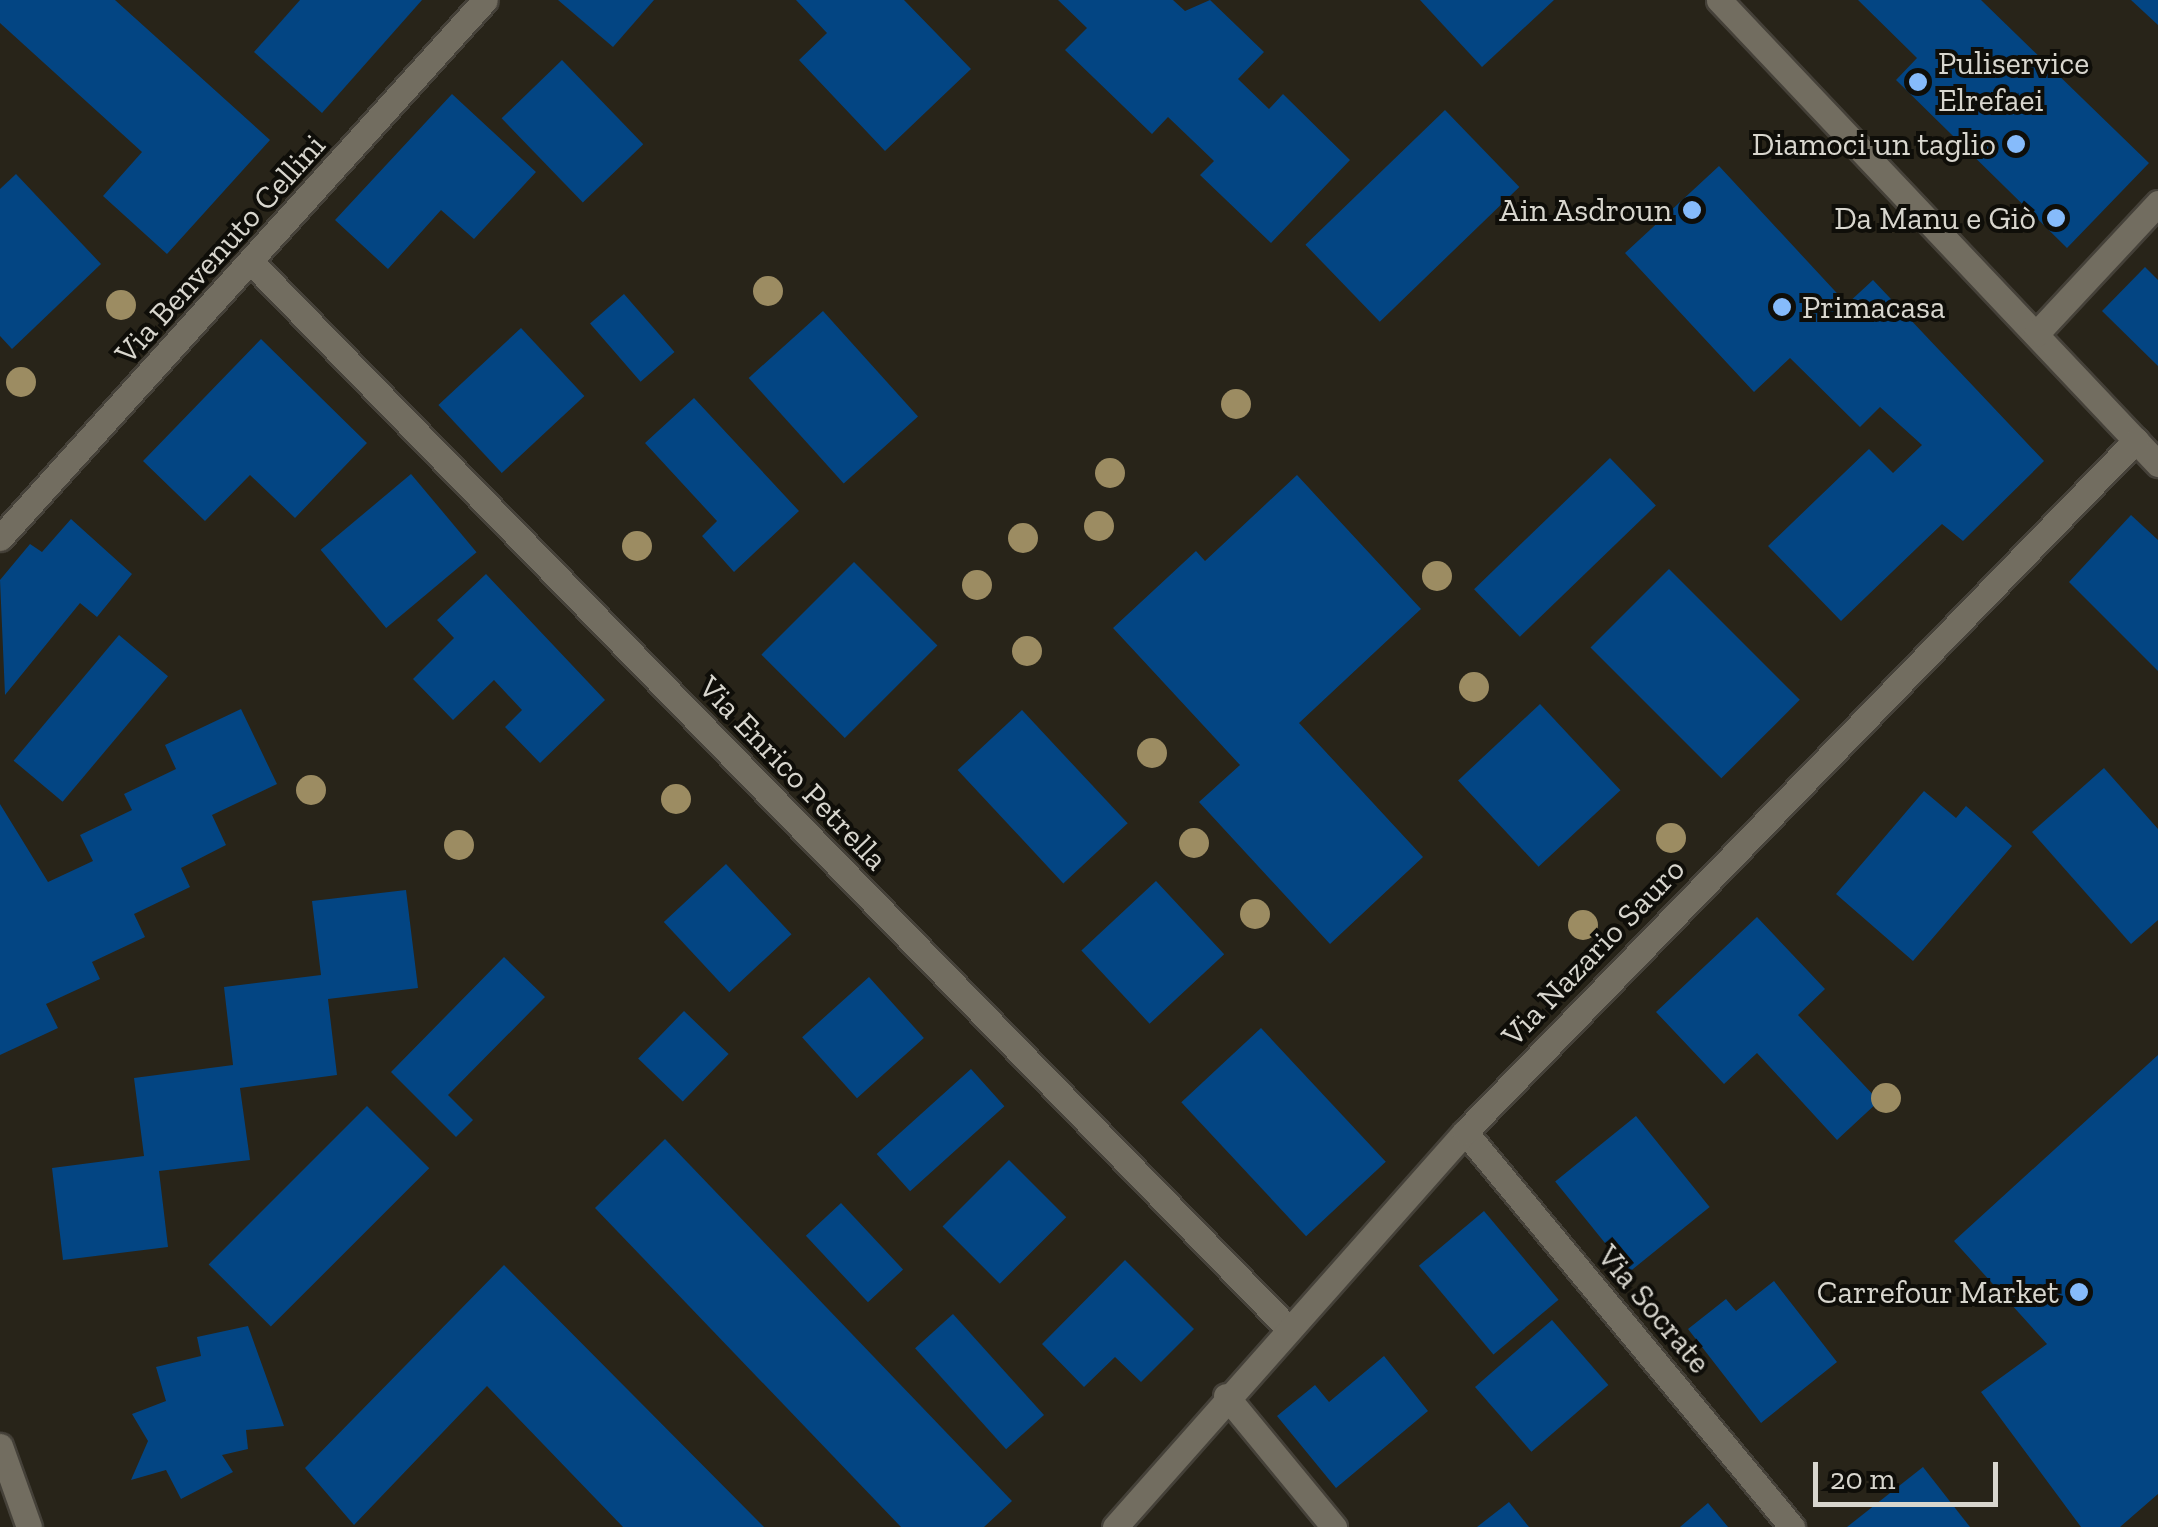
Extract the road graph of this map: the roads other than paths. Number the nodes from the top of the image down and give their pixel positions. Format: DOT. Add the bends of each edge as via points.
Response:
graph roads {
  1 [pos="484,0"];
  2 [pos="1719,0"];
  3 [pos="2158,203"];
  4 [pos="253,264"];
  5 [pos="2036,334"];
  6 [pos="2136,440"];
  7 [pos="2158,464"];
  8 [pos="0,538"];
  9 [pos="1466,1132"];
  10 [pos="1287,1327"];
  11 [pos="1226,1396"];
  12 [pos="0,1446"];
  13 [pos="30,1527"];
  14 [pos="1115,1527"];
  15 [pos="1334,1527"];
  16 [pos="1792,1527"];
  1 -- 4 [label="street, Via Benvenuto Cellini"];
  2 -- 5 [label="street"];
  3 -- 5 [label="street"];
  4 -- 8 [label="street, Via Benvenuto Cellini"];
  4 -- 10 [label="street, Via Enrico Petrella"];
  5 -- 6 [label="street"];
  6 -- 7 [label="street"];
  6 -- 9 [label="street, Via Nazario Sauro"];
  9 -- 10 [label="street, Via Nazario Sauro"];
  9 -- 16 [label="street, Via Socrate"];
  10 -- 11 [label="street, Via Nazario Sauro"];
  11 -- 14 [label="street, Via Nazario Sauro"];
  11 -- 15 [label="street"];
  12 -- 13 [label="street"];
}
